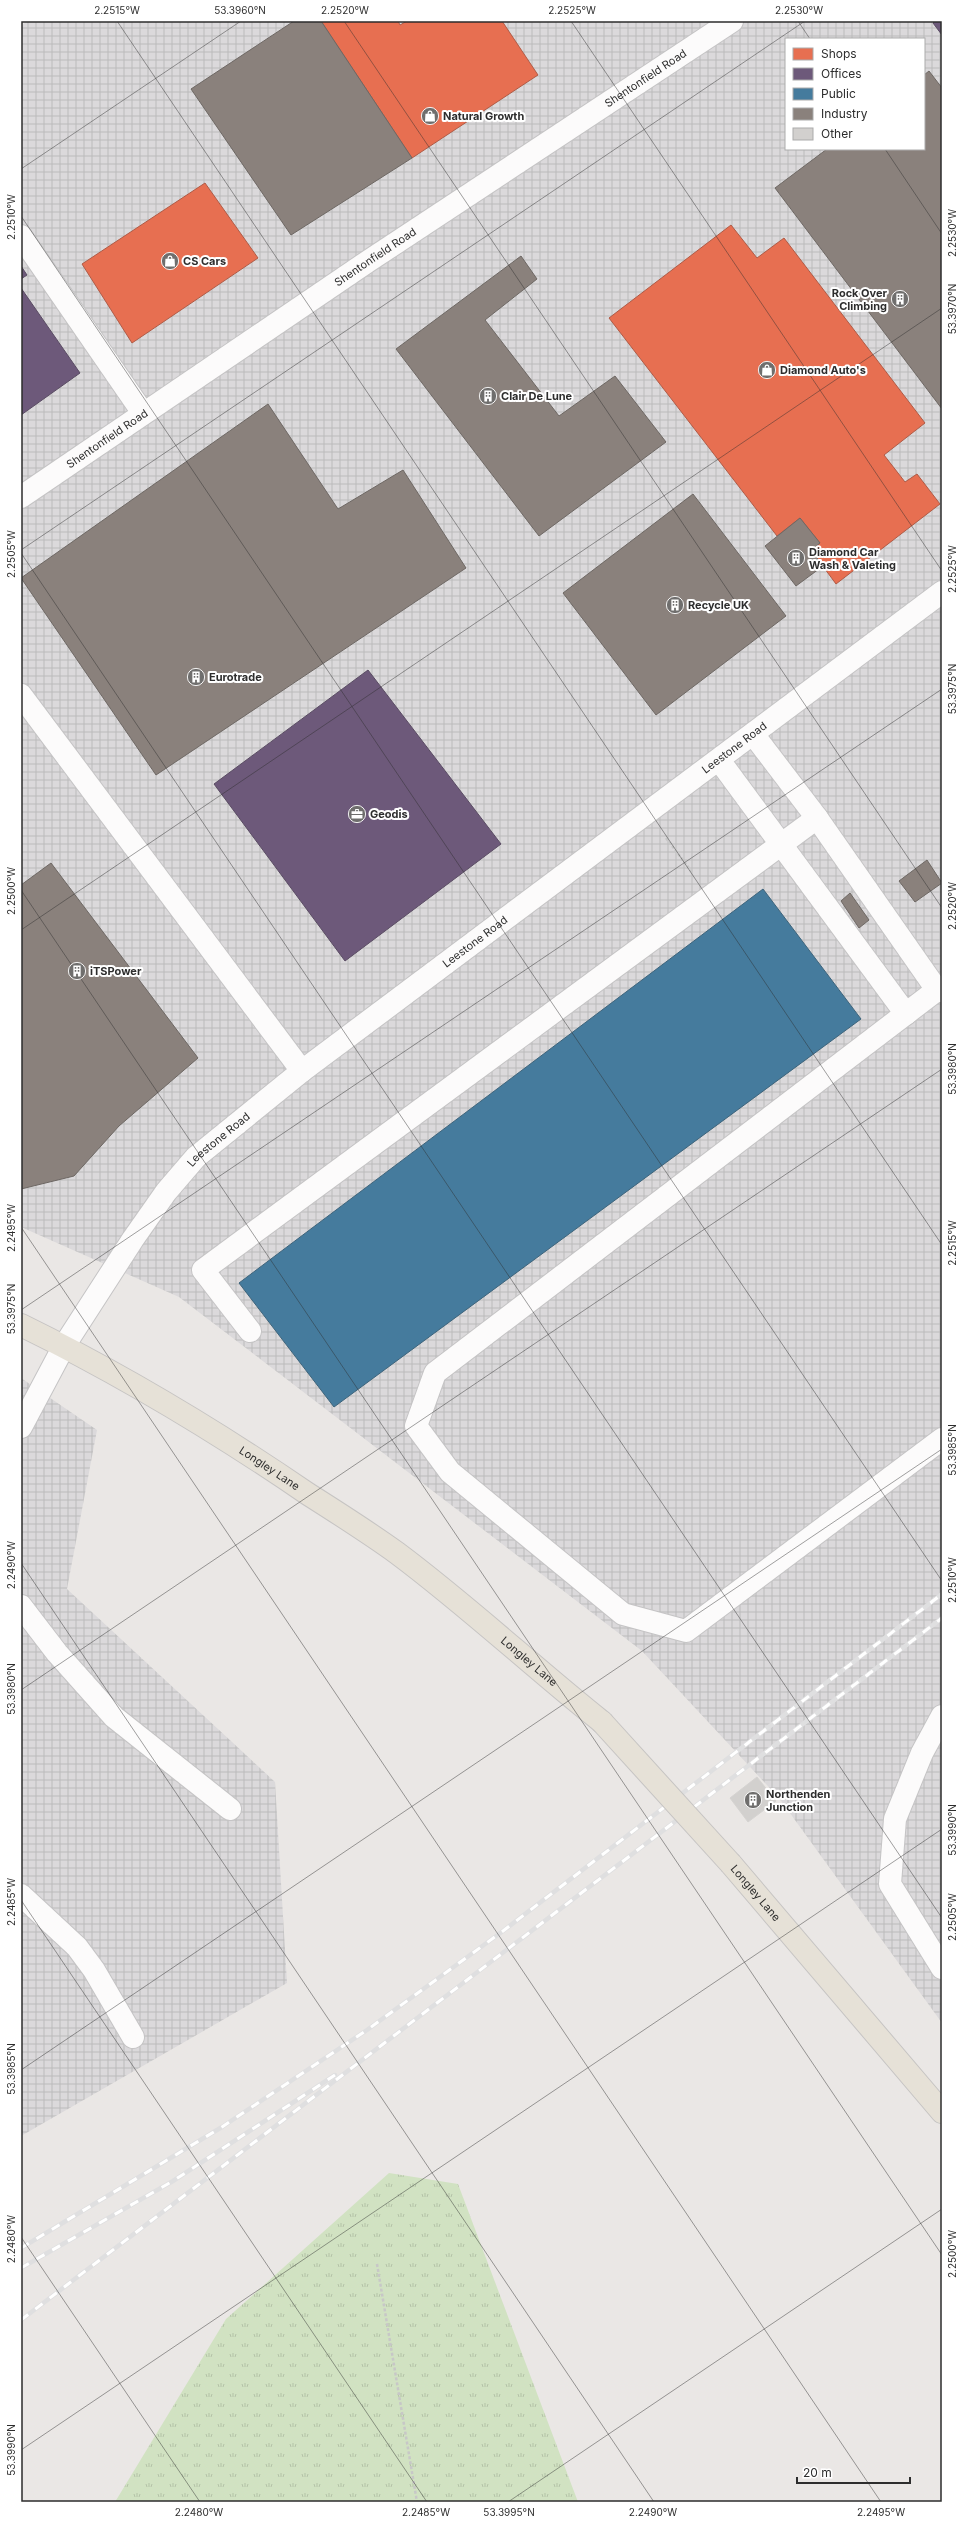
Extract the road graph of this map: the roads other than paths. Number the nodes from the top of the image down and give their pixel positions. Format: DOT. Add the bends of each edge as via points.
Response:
graph roads {
  1 [pos="732,21"];
  2 [pos="21,236"];
  3 [pos="143,413"];
  4 [pos="21,497"];
  5 [pos="942,592"];
  6 [pos="21,695"];
  7 [pos="753,734"];
  8 [pos="719,760"];
  9 [pos="817,818"];
  10 [pos="781,843"];
  11 [pos="940,990"];
  12 [pos="906,1014"];
  13 [pos="302,1071"];
  14 [pos="21,1325"];
  15 [pos="250,1331"];
  16 [pos="64,1346"];
  17 [pos="21,1427"];
  18 [pos="942,1439"];
  19 [pos="21,1606"];
  20 [pos="942,1716"];
  21 [pos="230,1809"];
  22 [pos="21,1895"];
  23 [pos="942,1968"];
  24 [pos="133,2037"];
  25 [pos="942,2112"];
  1 -- 3 [label="street, Shentonfield Road"];
  2 -- 3 [label="street"];
  3 -- 4 [label="street, Shentonfield Road"];
  5 -- 7 [label="street, Leestone Road"];
  6 -- 13 [label="street"];
  7 -- 8 [label="street, Leestone Road"];
  7 -- 9 [label="street"];
  8 -- 10 [label="street"];
  8 -- 13 [label="street, Leestone Road"];
  9 -- 10 [label="street"];
  9 -- 11 [label="street"];
  10 -- 12 [label="street"];
  10 -- 15 [label="street" via="203,1270"];
  11 -- 12 [label="street"];
  12 -- 18 [label="street" via="435,1373 416,1426 450,1472 623,1614 686,1631"];
  13 -- 16 [label="street, Leestone Road" via="196,1157 166,1192 133,1239"];
  14 -- 16 [label="main road, Longley Lane"];
  16 -- 17 [label="street, Leestone Road"];
  16 -- 25 [label="main road, Longley Lane, bridge" via="223,1436 396,1552 602,1722 731,1864"];
  19 -- 21 [label="street" via="114,1718"];
  20 -- 23 [label="street" via="922,1753 895,1819 890,1884"];
  22 -- 24 [label="street" via="77,1947 94,1970"];
}
